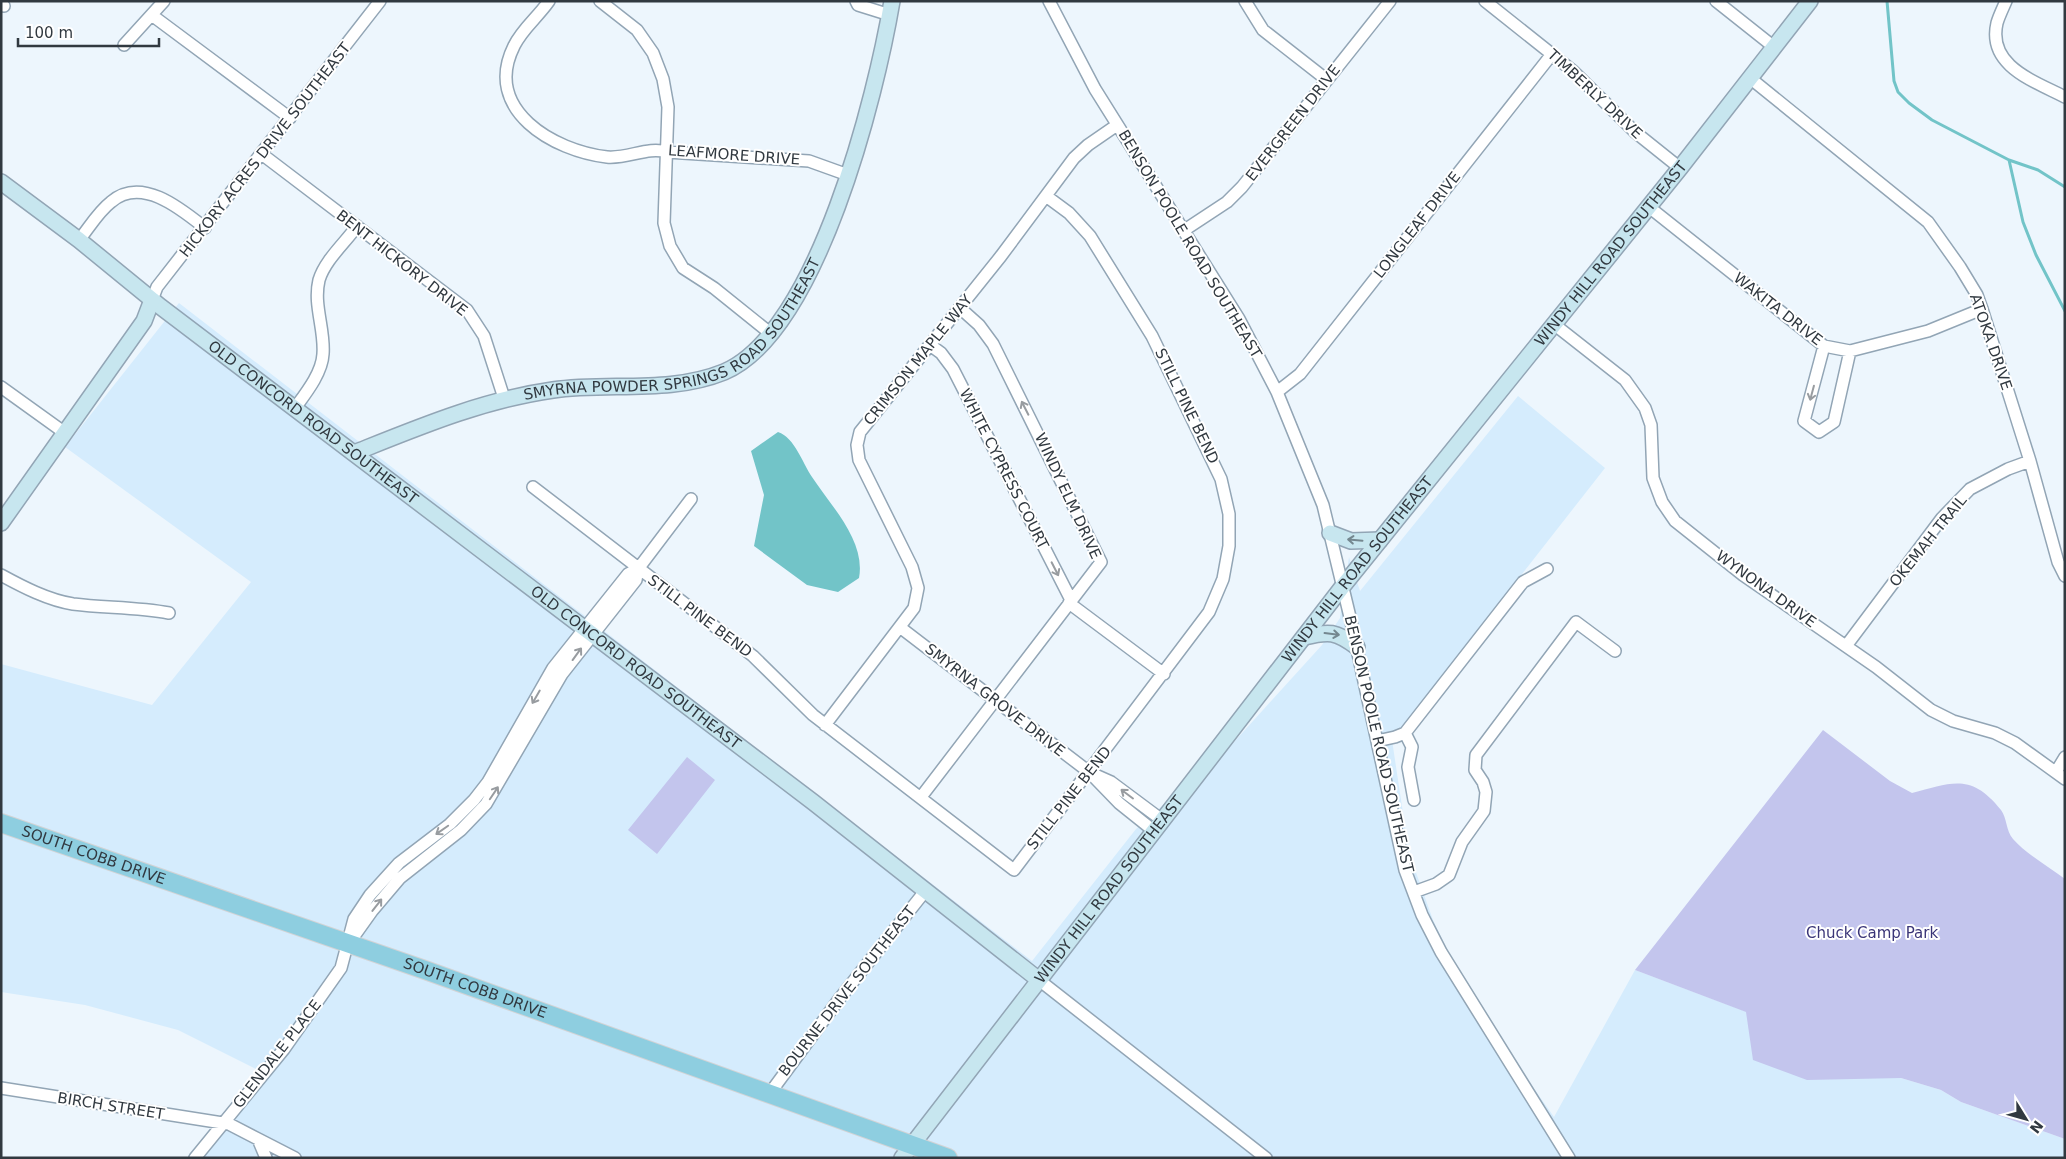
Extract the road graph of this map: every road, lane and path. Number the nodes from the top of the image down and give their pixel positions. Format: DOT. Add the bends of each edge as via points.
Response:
graph roads {
  1 [pos="164,1"];
  2 [pos="380,1"];
  3 [pos="549,1"];
  4 [pos="600,1"];
  5 [pos="1049,1"];
  6 [pos="1245,1"];
  7 [pos="1390,1"];
  8 [pos="1485,1"];
  9 [pos="1716,1"];
  10 [pos="1810,1"];
  11 [pos="2006,1"];
  12 [pos="857,3"];
  13 [pos="891,8"];
  14 [pos="153,16"];
  15 [pos="124,45"];
  16 [pos="1774,47"];
  17 [pos="1552,54"];
  18 [pos="1750,78"];
  19 [pos="1327,80"];
  20 [pos="2065,96"];
  21 [pos="290,118"];
  22 [pos="1117,126"];
  23 [pos="667,152"];
  24 [pos="263,155"];
  25 [pos="1680,168"];
  26 [pos="848,175"];
  27 [pos="1,182"];
  28 [pos="1046,196"];
  29 [pos="1649,207"];
  30 [pos="357,226"];
  31 [pos="205,228"];
  32 [pos="1183,231"];
  33 [pos="79,240"];
  34 [pos="152,300"];
  35 [pos="960,308"];
  36 [pos="1982,308"];
  37 [pos="1555,325"];
  38 [pos="770,333"];
  39 [pos="930,345"];
  40 [pos="1824,346"];
  41 [pos="1850,351"];
  42 [pos="1,387"];
  43 [pos="1277,392"];
  44 [pos="504,398"];
  45 [pos="294,408"];
  46 [pos="65,433"];
  47 [pos="354,453"];
  48 [pos="2030,461"];
  49 [pos="533,487"];
  50 [pos="691,499"];
  51 [pos="1,523"];
  52 [pos="1330,533"];
  53 [pos="1380,540"];
  54 [pos="638,569"];
  55 [pos="1547,570"];
  56 [pos="1,575"];
  57 [pos="2065,576"];
  58 [pos="1343,586"];
  59 [pos="1070,601"];
  60 [pos="169,613"];
  61 [pos="901,628"];
  62 [pos="588,632"];
  63 [pos="1304,637"];
  64 [pos="1846,646"];
  65 [pos="1357,647"];
  66 [pos="1615,651"];
  67 [pos="1164,674"];
  68 [pos="995,700"];
  69 [pos="826,724"];
  70 [pos="1405,733"];
  71 [pos="1377,741"];
  72 [pos="2065,757"];
  73 [pos="1089,772"];
  74 [pos="2060,776"];
  75 [pos="921,797"];
  76 [pos="1414,800"];
  77 [pos="1,823"];
  78 [pos="1158,825"];
  79 [pos="926,890"];
  80 [pos="1414,892"];
  81 [pos="349,944"];
  82 [pos="1039,980"];
  83 [pos="1,1088"];
  84 [pos="770,1093"];
  85 [pos="222,1124"];
  86 [pos="258,1139"];
  87 [pos="907,1153"];
  88 [pos="195,1158"];
  89 [pos="266,1158"];
  90 [pos="295,1158"];
  91 [pos="948,1158"];
  92 [pos="1266,1158"];
  93 [pos="1569,1158"];
  1 -- 14 [label="street"];
  2 -- 21 [label="street, HICKORY ACRES DRIVE SOUTHEAST"];
  3 -- 23 [label="street, LEAFMORE DRIVE" via="521,34 509,59 508,88 513,105 522,117 542,135 582,152 624,157 656,149"];
  4 -- 23 [label="street" via="637,30 656,59 666,93"];
  5 -- 22 [label="street, BENSON POOLE ROAD SOUTHEAST"];
  6 -- 19 [label="street" via="1263,30"];
  7 -- 19 [label="street, EVERGREEN DRIVE"];
  8 -- 17 [label="street, TIMBERLY DRIVE"];
  9 -- 16 [label="street"];
  10 -- 16 [label="street, WINDY HILL ROAD SOUTHEAST"];
  11 -- 20 [label="street" via="1997,24 1997,47 2005,62 2020,74"];
  12 -- 13 [label="street"];
  13 -- 26 [label="street, SMYRNA POWDER SPRINGS ROAD SOUTHEAST" via="869,111"];
  14 -- 15 [label="street"];
  14 -- 21 [label="street"];
  16 -- 18 [label="street, WINDY HILL ROAD SOUTHEAST"];
  17 -- 25 [label="street, TIMBERLY DRIVE" via="1635,132"];
  17 -- 43 [label="street, LONGLEAF DRIVE" via="1300,374"];
  18 -- 25 [label="street, WINDY HILL ROAD SOUTHEAST"];
  18 -- 36 [label="street, ATOKA DRIVE" via="1928,222 1960,267"];
  19 -- 32 [label="street, EVERGREEN DRIVE" via="1242,188"];
  21 -- 24 [label="street, HICKORY ACRES DRIVE SOUTHEAST"];
  22 -- 28 [label="street, CRIMSON MAPLE WAY" via="1080,152"];
  22 -- 32 [label="street, BENSON POOLE ROAD SOUTHEAST"];
  23 -- 26 [label="street, LEAFMORE DRIVE" via="809,161"];
  23 -- 38 [label="street" via="664,223 670,246 683,268 714,288"];
  24 -- 30 [label="street, BENT HICKORY DRIVE"];
  24 -- 31 [label="street, HICKORY ACRES DRIVE SOUTHEAST"];
  25 -- 29 [label="street, WINDY HILL ROAD SOUTHEAST"];
  26 -- 38 [label="street, SMYRNA POWDER SPRINGS ROAD SOUTHEAST" via="803,287"];
  27 -- 33 [label="street, OLD CONCORD ROAD SOUTHEAST"];
  28 -- 35 [label="street, CRIMSON MAPLE WAY"];
  28 -- 67 [label="street, STILL PINE BEND" via="1069,213 1090,236 1152,336 1224,488 1229,539 1220,587 1209,612"];
  29 -- 37 [label="street, WINDY HILL ROAD SOUTHEAST"];
  29 -- 40 [label="street, WAKITA DRIVE"];
  30 -- 44 [label="street, BENT HICKORY DRIVE" via="467,310 484,336"];
  30 -- 45 [label="street" via="324,267 318,314 324,354 315,376"];
  31 -- 33 [label="street" via="178,207 134,190 111,202"];
  31 -- 34 [label="street, HICKORY ACRES DRIVE SOUTHEAST" via="158,287"];
  32 -- 43 [label="street, BENSON POOLE ROAD SOUTHEAST" via="1239,319"];
  33 -- 34 [label="street, OLD CONCORD ROAD SOUTHEAST"];
  34 -- 45 [label="street, OLD CONCORD ROAD SOUTHEAST"];
  34 -- 46 [label="street" via="144,321"];
  35 -- 39 [label="street, CRIMSON MAPLE WAY"];
  59 -- 35 [label="street, WINDY ELM DRIVE, one-way" via="1101,562 993,344 979,325"];
  36 -- 41 [label="street, WAKITA DRIVE" via="1928,331"];
  36 -- 48 [label="street, ATOKA DRIVE"];
  37 -- 53 [label="street, WINDY HILL ROAD SOUTHEAST"];
  37 -- 64 [label="street, WYNONA DRIVE" via="1626,380 1645,408 1651,425 1653,478 1662,502 1675,521 1743,575"];
  38 -- 44 [label="street, SMYRNA POWDER SPRINGS ROAD SOUTHEAST" via="738,364 696,380 654,386 573,388"];
  39 -- 59 [label="street, WHITE CYPRESS COURT, one-way" via="953,369"];
  39 -- 61 [label="street, CRIMSON MAPLE WAY" via="864,425 857,445 862,467 917,582 916,602"];
  40 -- 41 [label="street, WAKITA DRIVE"];
  40 -- 41 [label="street, one-way" via="1804,421 1819,432 1834,422"];
  42 -- 46 [label="street"];
  43 -- 52 [label="street, BENSON POOLE ROAD SOUTHEAST" via="1309,468"];
  44 -- 47 [label="street, SMYRNA POWDER SPRINGS ROAD SOUTHEAST"];
  45 -- 47 [label="street, OLD CONCORD ROAD SOUTHEAST"];
  46 -- 51 [label="street"];
  47 -- 62 [label="street, OLD CONCORD ROAD SOUTHEAST"];
  48 -- 57 [label="street, ATOKA DRIVE" via="2058,562"];
  48 -- 64 [label="street, OKEMAH TRAIL" via="1970,489 1942,518"];
  49 -- 54 [label="street, STILL PINE BEND"];
  50 -- 54 [label="street, GLENDALE PLACE"];
  53 -- 52 [label="street, one-way" via="1351,542"];
  52 -- 58 [label="street, BENSON POOLE ROAD SOUTHEAST"];
  53 -- 58 [label="street, WINDY HILL ROAD SOUTHEAST"];
  54 -- 62 [label="street, GLENDALE PLACE" via="628,574 615,599"];
  54 -- 69 [label="street, STILL PINE BEND" via="753,656"];
  55 -- 70 [label="street" via="1523,582"];
  56 -- 60 [label="street" via="50,598 72,604 134,607"];
  58 -- 63 [label="street, WINDY HILL ROAD SOUTHEAST"];
  58 -- 65 [label="street, BENSON POOLE ROAD SOUTHEAST"];
  59 -- 67 [label="street"];
  59 -- 68 [label="street, WINDY ELM DRIVE"];
  61 -- 68 [label="street, SMYRNA GROVE DRIVE"];
  61 -- 69 [label="street, CRIMSON MAPLE WAY"];
  62 -- 79 [label="street, OLD CONCORD ROAD SOUTHEAST"];
  62 -- 81 [label="street, GLENDALE PLACE" via="486,804 461,830 393,885"];
  63 -- 65 [label="street, one-way" via="1332,632"];
  63 -- 78 [label="street, WINDY HILL ROAD SOUTHEAST"];
  64 -- 74 [label="street, WYNONA DRIVE" via="1932,710 2015,743"];
  65 -- 71 [label="street, BENSON POOLE ROAD SOUTHEAST"];
  66 -- 80 [label="street" via="1576,622 1476,755 1475,770 1484,786 1485,807 1462,842 1452,871 1436,884"];
  67 -- 73 [label="street, STILL PINE BEND"];
  68 -- 73 [label="street, SMYRNA GROVE DRIVE"];
  68 -- 75 [label="street, WINDY ELM DRIVE"];
  69 -- 75 [label="street, STILL PINE BEND"];
  70 -- 71 [label="street"];
  70 -- 76 [label="street" via="1412,747 1408,767"];
  71 -- 80 [label="street, BENSON POOLE ROAD SOUTHEAST" via="1405,870"];
  72 -- 74 [label="street"];
  73 -- 75 [label="street, STILL PINE BEND" via="1014,870"];
  73 -- 78 [label="street, SMYRNA GROVE DRIVE" via="1111,782"];
  77 -- 81 [label="main road, SOUTH COBB DRIVE"];
  78 -- 82 [label="street, WINDY HILL ROAD SOUTHEAST"];
  79 -- 82 [label="street, OLD CONCORD ROAD SOUTHEAST"];
  79 -- 84 [label="street, BOURNE DRIVE SOUTHEAST"];
  80 -- 93 [label="street, BENSON POOLE ROAD SOUTHEAST" via="1441,952"];
  81 -- 84 [label="main road, SOUTH COBB DRIVE"];
  81 -- 85 [label="street, GLENDALE PLACE" via="341,968 324,994"];
  82 -- 87 [label="street, WINDY HILL ROAD SOUTHEAST"];
  82 -- 92 [label="street, OLD CONCORD ROAD SOUTHEAST"];
  83 -- 85 [label="street, BIRCH STREET"];
  84 -- 87 [label="main road, SOUTH COBB DRIVE"];
  85 -- 86 [label="street, BIRCH STREET" via="230,1124"];
  85 -- 88 [label="street, GLENDALE PLACE"];
  86 -- 89 [label="street"];
  86 -- 90 [label="street, BIRCH STREET"];
  87 -- 91 [label="main road, SOUTH COBB DRIVE"];
}
